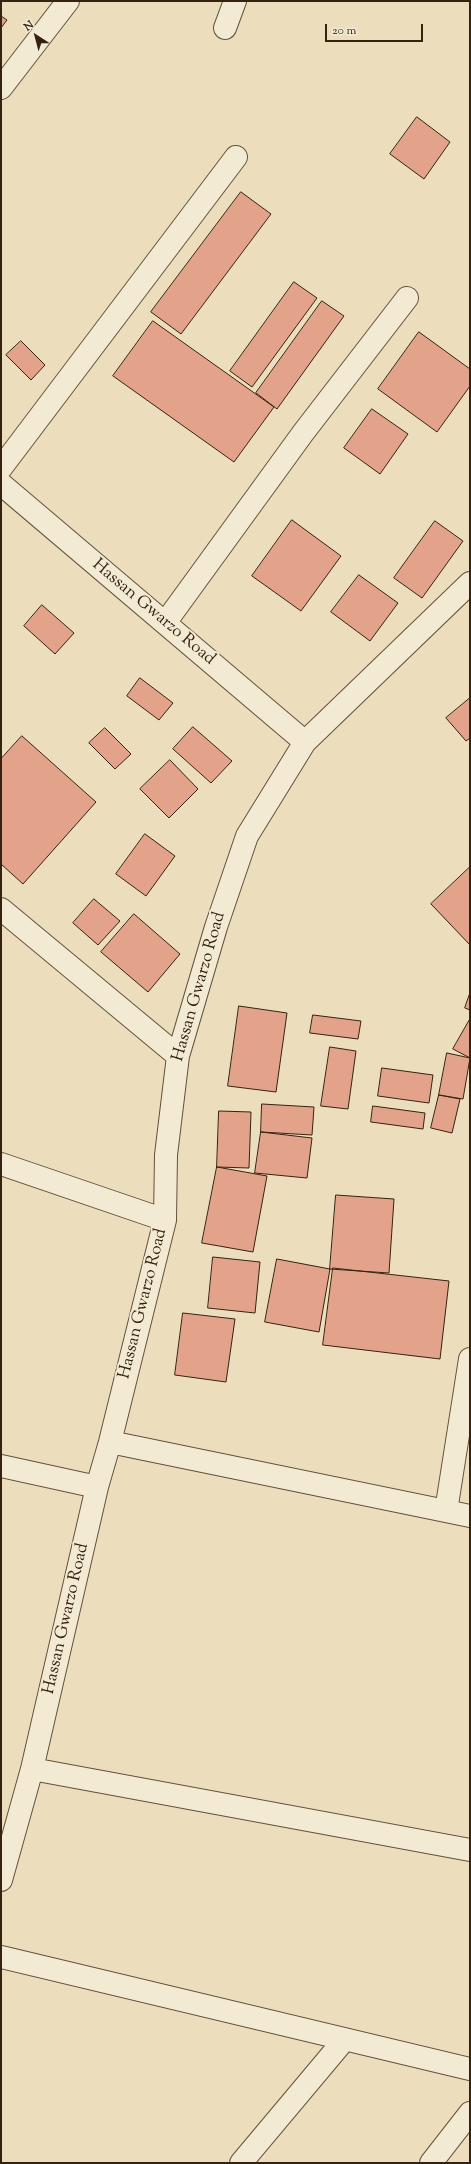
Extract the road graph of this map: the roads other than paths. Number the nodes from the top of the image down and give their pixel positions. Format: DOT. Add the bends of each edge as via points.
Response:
graph roads {
  1 [pos="68,1"];
  2 [pos="235,1"];
  3 [pos="224,28"];
  4 [pos="1,88"];
  5 [pos="236,157"];
  6 [pos="407,298"];
  7 [pos="1,468"];
  8 [pos="1,484"];
  9 [pos="470,583"];
  10 [pos="165,623"];
  11 [pos="305,742"];
  12 [pos="1,909"];
  13 [pos="178,1056"];
  14 [pos="1,1164"];
  15 [pos="165,1220"];
  16 [pos="470,1359"];
  17 [pos="110,1442"];
  18 [pos="1,1466"];
  19 [pos="97,1487"];
  20 [pos="446,1511"];
  21 [pos="470,1516"];
  22 [pos="32,1769"];
  23 [pos="470,1850"];
  24 [pos="1,1880"];
  25 [pos="1,1957"];
  26 [pos="345,2039"];
  27 [pos="470,2069"];
  28 [pos="470,2113"];
  29 [pos="241,2163"];
  30 [pos="431,2163"];
  1 -- 4 [label="street"];
  2 -- 3 [label="street"];
  5 -- 7 [label="street"];
  6 -- 10 [label="street" via="303,433"];
  8 -- 10 [label="street, Hassan Gwarzo Road"];
  9 -- 11 [label="street, Hassan Gwarzo Road"];
  10 -- 11 [label="street, Hassan Gwarzo Road"];
  11 -- 13 [label="street, Hassan Gwarzo Road" via="247,836 216,927"];
  12 -- 13 [label="street"];
  13 -- 15 [label="street, Hassan Gwarzo Road" via="166,1155"];
  14 -- 15 [label="street"];
  15 -- 17 [label="street, Hassan Gwarzo Road"];
  16 -- 20 [label="street"];
  17 -- 19 [label="street, Hassan Gwarzo Road"];
  17 -- 20 [label="street"];
  18 -- 19 [label="street"];
  19 -- 22 [label="street, Hassan Gwarzo Road"];
  20 -- 21 [label="street"];
  22 -- 23 [label="street"];
  22 -- 24 [label="street, Hassan Gwarzo Road"];
  25 -- 26 [label="street"];
  26 -- 27 [label="street"];
  26 -- 29 [label="street"];
  28 -- 30 [label="street"];
}
